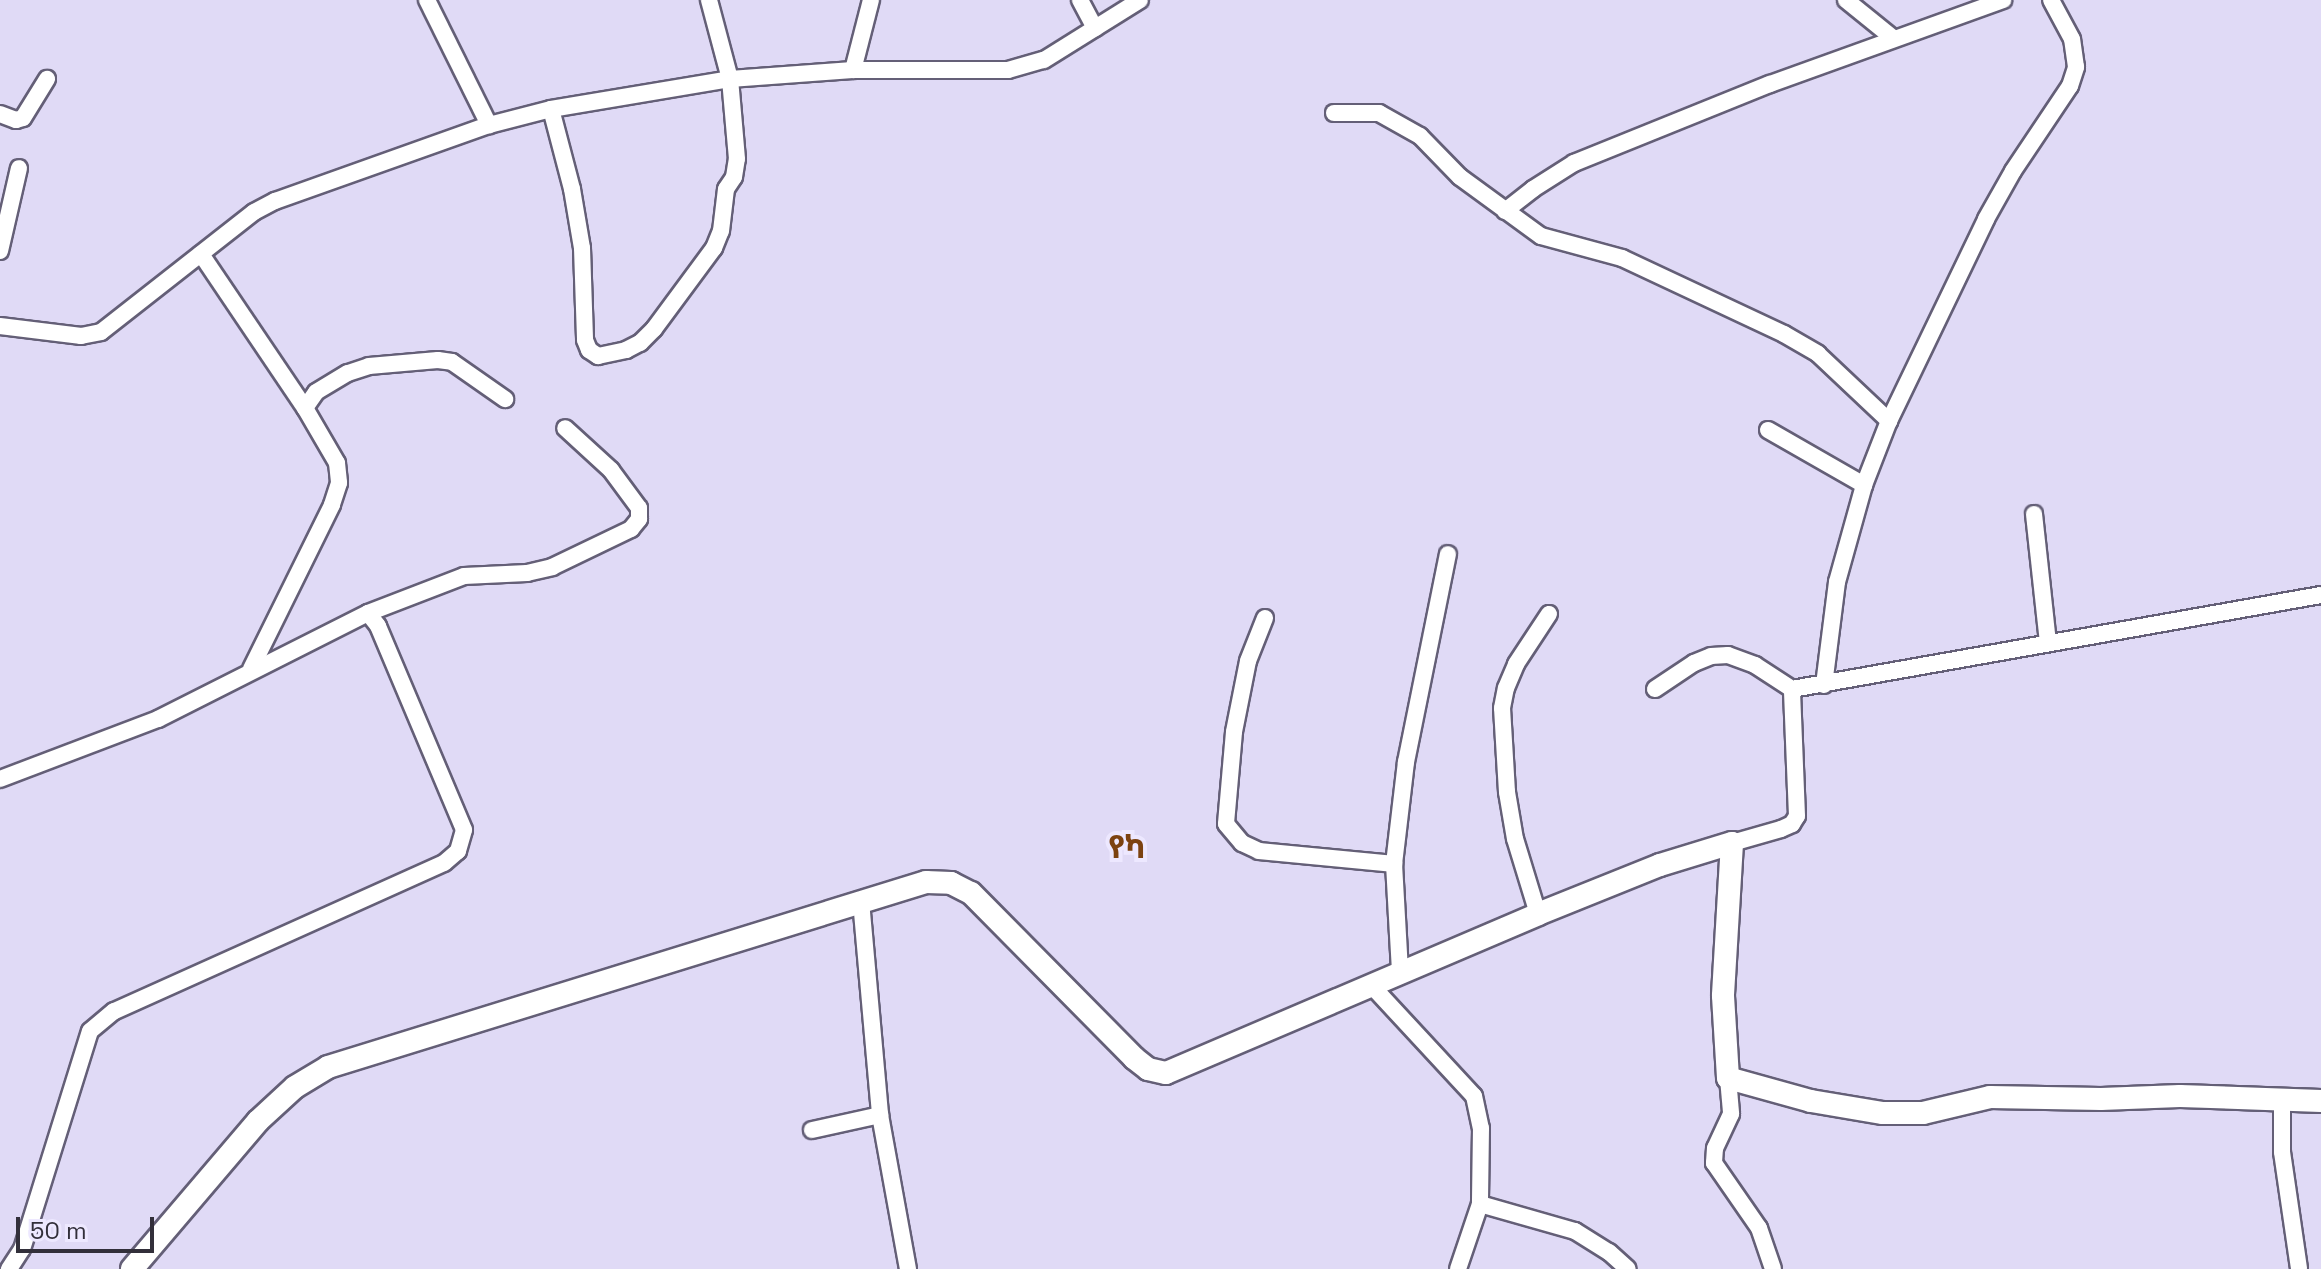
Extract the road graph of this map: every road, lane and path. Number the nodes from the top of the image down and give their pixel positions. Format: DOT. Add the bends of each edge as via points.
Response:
graph roads {
  1 [pos="427,0"];
  2 [pos="709,0"];
  3 [pos="871,0"];
  4 [pos="1080,0"];
  5 [pos="1140,0"];
  6 [pos="1846,0"];
  7 [pos="2003,0"];
  8 [pos="2051,0"];
  9 [pos="1095,28"];
  10 [pos="1893,38"];
  11 [pos="853,70"];
  12 [pos="47,79"];
  13 [pos="730,79"];
  14 [pos="551,109"];
  15 [pos="1334,113"];
  16 [pos="0,114"];
  17 [pos="489,125"];
  18 [pos="19,168"];
  19 [pos="1505,211"];
  20 [pos="0,251"];
  21 [pos="201,254"];
  22 [pos="0,326"];
  23 [pos="505,399"];
  24 [pos="305,408"];
  25 [pos="1889,421"];
  26 [pos="565,428"];
  27 [pos="1768,430"];
  28 [pos="1864,485"];
  29 [pos="2034,514"];
  30 [pos="1448,554"];
  31 [pos="2321,595"];
  32 [pos="368,613"];
  33 [pos="1549,614"];
  34 [pos="1265,618"];
  35 [pos="2048,642"];
  36 [pos="251,669"];
  37 [pos="1824,685"];
  38 [pos="1655,689"];
  39 [pos="1792,689"];
  40 [pos="0,779"];
  41 [pos="1732,843"];
  42 [pos="1394,864"];
  43 [pos="861,901"];
  44 [pos="1538,914"];
  45 [pos="1400,971"];
  46 [pos="1372,986"];
  47 [pos="1728,1078"];
  48 [pos="2321,1101"];
  49 [pos="2282,1102"];
  50 [pos="880,1115"];
  51 [pos="812,1130"];
  52 [pos="1480,1204"];
  53 [pos="9,1269"];
  54 [pos="132,1269"];
  55 [pos="908,1269"];
  56 [pos="1458,1269"];
  57 [pos="1628,1269"];
  58 [pos="1773,1269"];
  59 [pos="2299,1269"];
  1 -- 17 [label="street"];
  2 -- 13 [label="street"];
  3 -- 11 [label="street"];
  4 -- 9 [label="street"];
  5 -- 9 [label="street"];
  6 -- 10 [label="street"];
  7 -- 10 [label="street"];
  8 -- 25 [label="street" via="2072,39 2076,67 2070,86 1986,219"];
  9 -- 11 [label="street" via="1044,60 1008,70"];
  10 -- 19 [label="street" via="1574,163"];
  11 -- 13 [label="street"];
  12 -- 16 [label="street" via="23,118"];
  13 -- 14 [label="street"];
  13 -- 14 [label="street" via="737,159 714,248 640,343 598,356 585,340 582,248"];
  14 -- 17 [label="street"];
  15 -- 19 [label="street" via="1379,113 1420,136 1460,177"];
  17 -- 21 [label="street" via="275,201"];
  18 -- 20 [label="street"];
  19 -- 25 [label="street" via="1541,236 1622,258 1784,334 1818,354"];
  21 -- 22 [label="street" via="101,332 81,336"];
  21 -- 24 [label="street"];
  23 -- 24 [label="street" via="452,362 438,360 348,373 316,392"];
  24 -- 36 [label="street" via="337,463 339,483"];
  25 -- 28 [label="street"];
  26 -- 32 [label="street" via="611,470 639,508 631,529 552,567 464,576"];
  27 -- 28 [label="street"];
  28 -- 37 [label="street" via="1837,582"];
  29 -- 35 [label="street"];
  30 -- 42 [label="street" via="1406,762"];
  31 -- 35 [label="street"];
  32 -- 36 [label="street"];
  32 -- 53 [label="street" via="464,830 458,851 444,863 114,1011 90,1031 22,1249"];
  33 -- 44 [label="street" via="1516,664 1502,708 1515,839"];
  34 -- 42 [label="street" via="1248,661 1234,732 1226,824 1242,843 1259,851"];
  35 -- 37 [label="street"];
  36 -- 40 [label="street" via="158,719"];
  37 -- 39 [label="street"];
  38 -- 39 [label="street" via="1694,663 1728,655"];
  39 -- 41 [label="street" via="1797,816 1781,829"];
  41 -- 44 [label="street" via="1660,865"];
  41 -- 47 [label="street" via="1723,996"];
  42 -- 45 [label="street"];
  43 -- 46 [label="street" via="926,882 951,883 971,893 1134,1058 1148,1069 1166,1073"];
  43 -- 50 [label="street"];
  43 -- 54 [label="street" via="328,1067 295,1087 258,1121"];
  44 -- 45 [label="street"];
  45 -- 46 [label="street"];
  46 -- 52 [label="street" via="1474,1096 1481,1128"];
  47 -- 49 [label="street" via="1811,1101 1883,1113 1923,1113 1990,1097 2180,1096"];
  47 -- 58 [label="street" via="1731,1114 1714,1163 1759,1228"];
  48 -- 49 [label="street"];
  49 -- 59 [label="street" via="2282,1152"];
  50 -- 51 [label="street"];
  50 -- 55 [label="street"];
  52 -- 56 [label="street"];
  52 -- 57 [label="street" via="1575,1231"];
}
